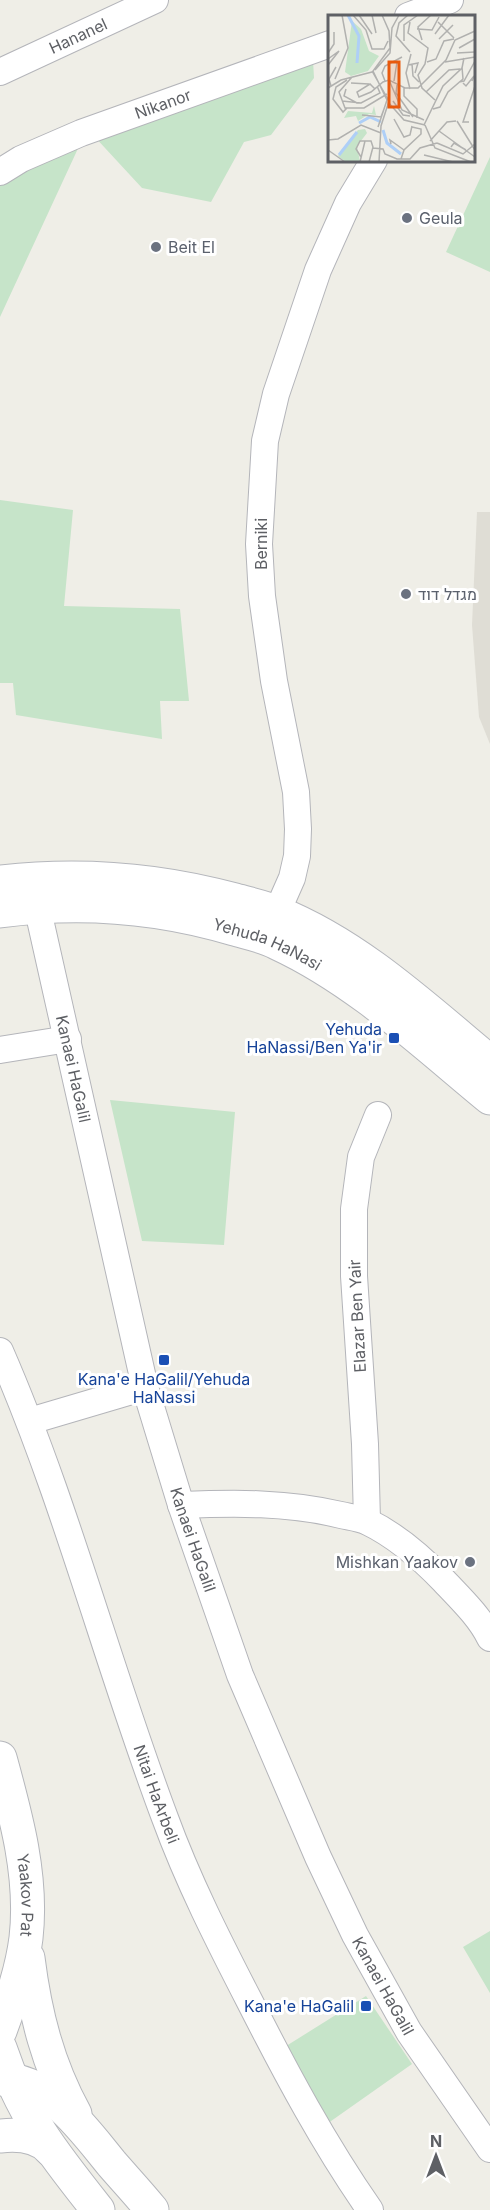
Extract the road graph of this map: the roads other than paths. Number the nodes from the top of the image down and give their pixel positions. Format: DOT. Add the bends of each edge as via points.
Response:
graph roads {
  1 [pos="155,0"];
  2 [pos="450,0"];
  3 [pos="411,15"];
  4 [pos="328,45"];
  5 [pos="0,72"];
  6 [pos="373,162"];
  7 [pos="0,172"];
  8 [pos="0,882"];
  9 [pos="36,892"];
  10 [pos="0,911"];
  11 [pos="277,927"];
  12 [pos="68,1039"];
  13 [pos="0,1050"];
  14 [pos="490,1062"];
  15 [pos="490,1098"];
  16 [pos="378,1115"];
  17 [pos="0,1352"];
  18 [pos="146,1387"];
  19 [pos="30,1422"];
  20 [pos="181,1505"];
  21 [pos="367,1521"];
  22 [pos="490,1638"];
  23 [pos="0,1758"];
  24 [pos="26,1939"];
  25 [pos="0,2031"];
  26 [pos="0,2048"];
  27 [pos="7,2080"];
  28 [pos="85,2132"];
  29 [pos="0,2136"];
  30 [pos="490,2149"];
  31 [pos="51,2150"];
  32 [pos="98,2210"];
  33 [pos="152,2210"];
  34 [pos="370,2210"];
  1 -- 5 [label="street, Hananel"];
  2 -- 3 [label="street"];
  4 -- 7 [label="street, Nikanor" via="81,133"];
  6 -- 11 [label="street, Berniki" via="348,202 318,270 276,394 265,441 259,544 262,596 296,792 298,829 297,856"];
  8 -- 9 [label="main road, Yehuda HaNasi"];
  9 -- 10 [label="main road, Yehuda HaNasi"];
  9 -- 11 [label="main road, Yehuda HaNasi" via="208,921"];
  9 -- 12 [label="street, Kanaei HaGalil"];
  11 -- 14 [label="main road, Yehuda HaNasi" via="333,941 397,985"];
  11 -- 15 [label="main road, Yehuda HaNasi" via="318,965 372,1001"];
  12 -- 13 [label="street"];
  12 -- 18 [label="street, Kanaei HaGalil"];
  16 -- 21 [label="street, Elazar Ben Yair" via="361,1157 354,1209"];
  17 -- 19 [label="street, Nitai HaArbeli"];
  18 -- 19 [label="street"];
  18 -- 20 [label="street, Kanaei HaGalil"];
  19 -- 34 [label="street, Nitai HaArbeli" via="170,1832 274,2050"];
  20 -- 21 [label="street" via="278,1504"];
  20 -- 30 [label="street, Kanaei HaGalil" via="244,1686 355,1935 409,2032"];
  21 -- 22 [label="street" via="424,1560 459,1596"];
  23 -- 24 [label="main road, Yaakov Pat" via="23,1854"];
  24 -- 25 [label="main road, Yaakov Pat"];
  24 -- 28 [label="main road" via="44,2044 62,2090"];
  26 -- 27 [label="main road"];
  27 -- 28 [label="main road" via="47,2096"];
  27 -- 31 [label="main road"];
  28 -- 33 [label="main road"];
  29 -- 31 [label="main road" via="31,2138"];
  31 -- 32 [label="main road"];
}
